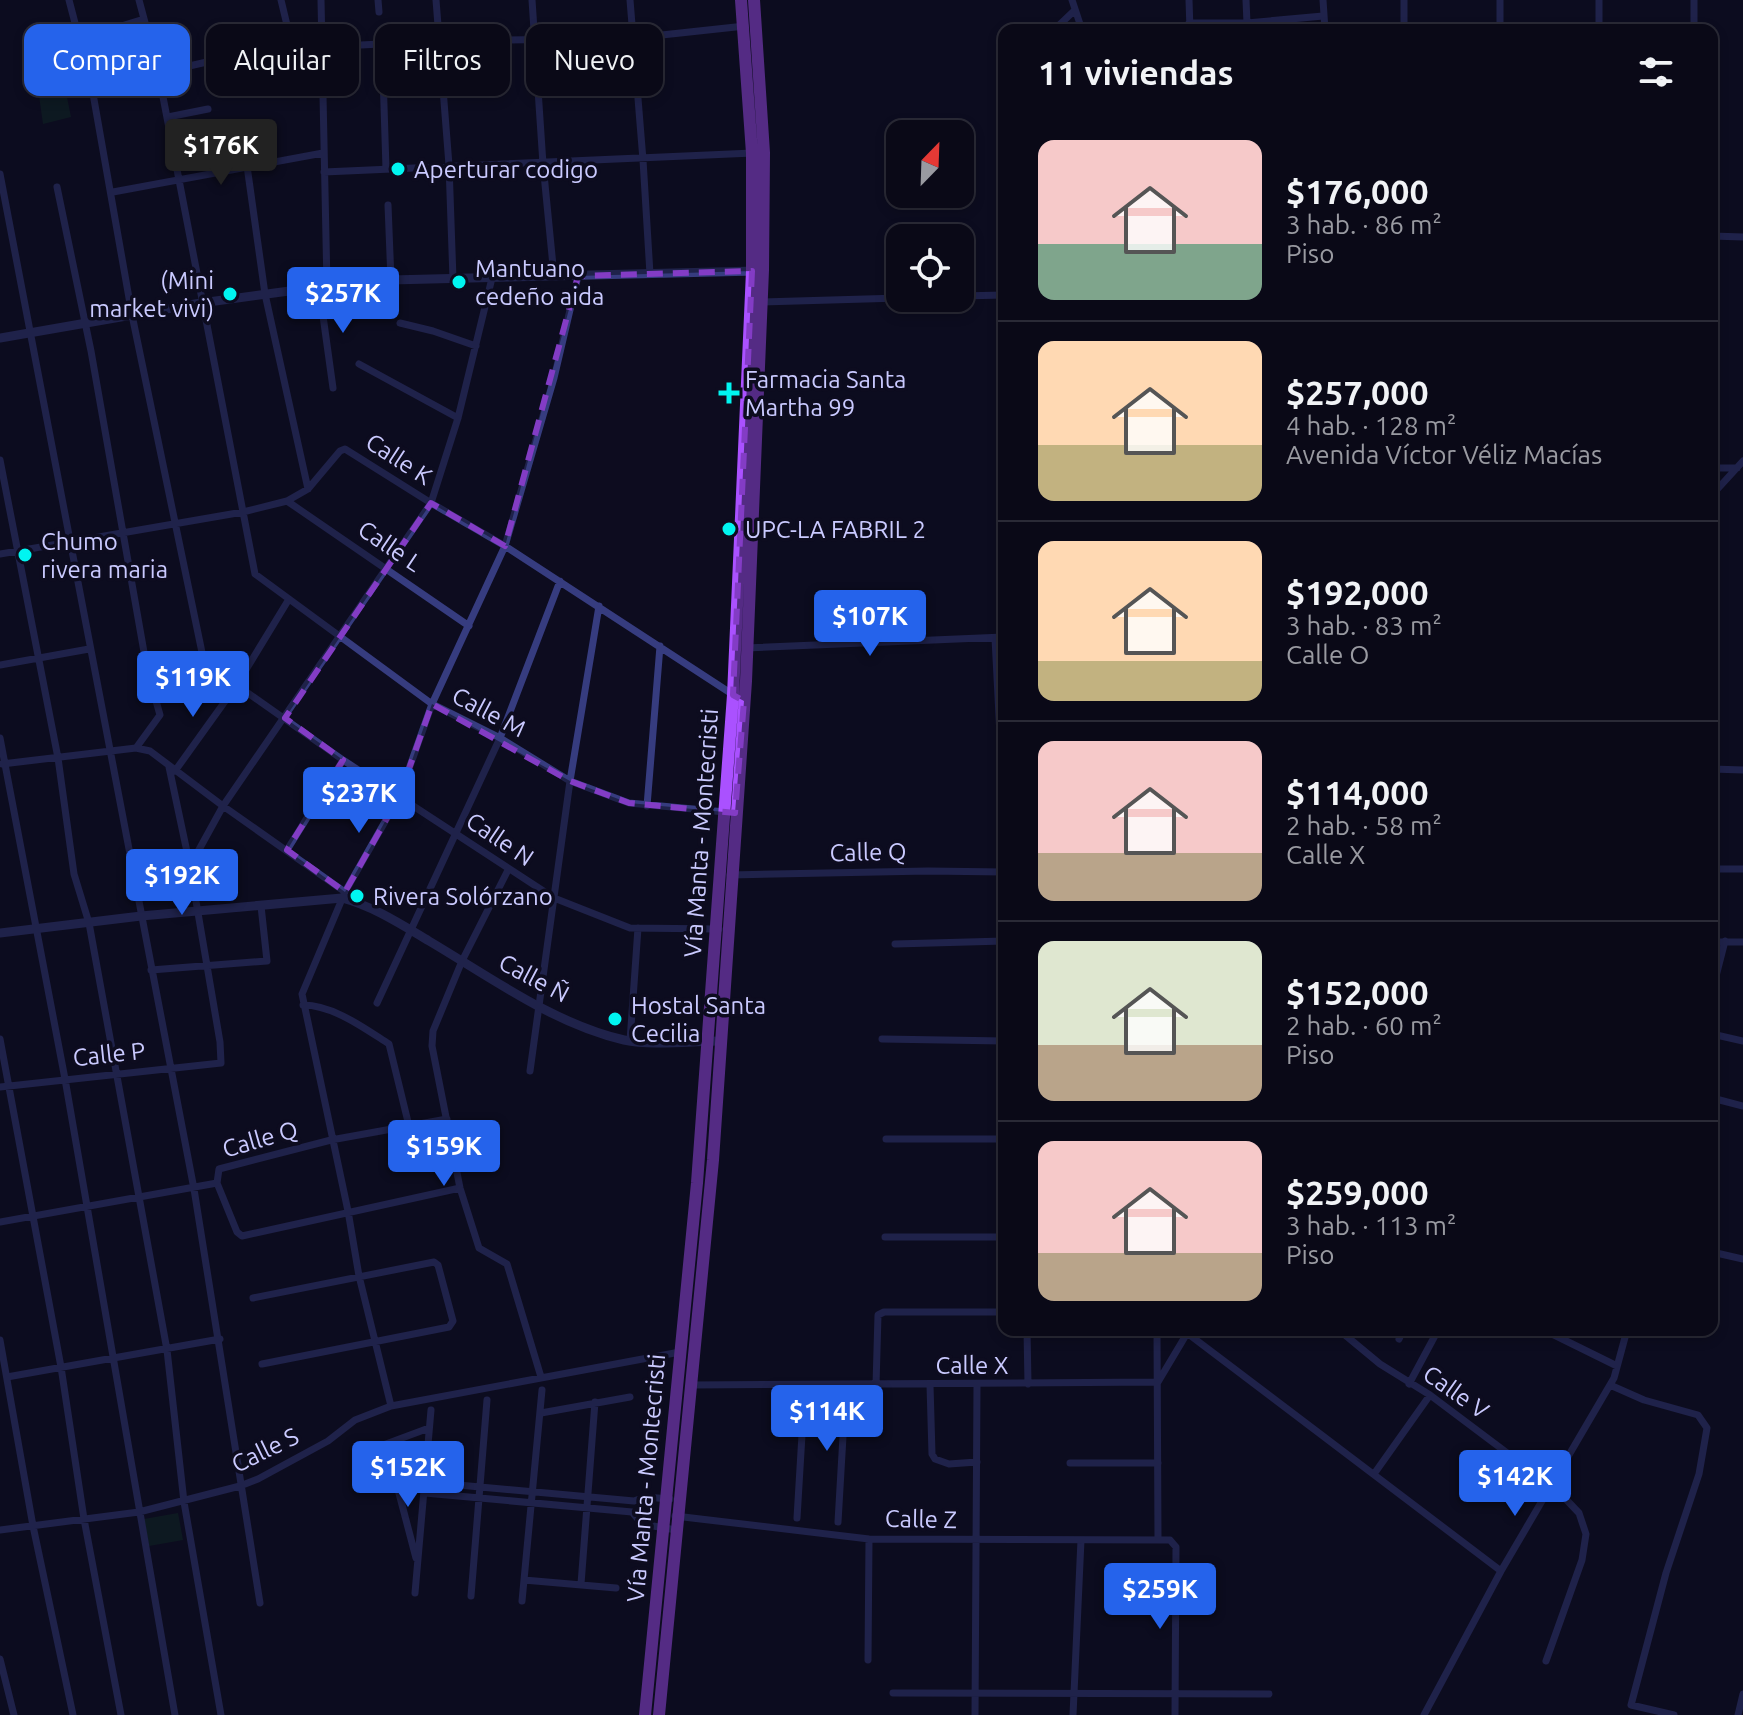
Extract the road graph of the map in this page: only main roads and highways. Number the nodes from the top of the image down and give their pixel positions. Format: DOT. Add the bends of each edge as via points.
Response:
graph roads {
  1 [pos="741,0"];
  2 [pos="754,0"];
  3 [pos="750,26"];
  4 [pos="715,1041"];
  5 [pos="670,1522"];
  6 [pos="645,1715"];
  7 [pos="659,1715"];
  1 -- 3 [label="main road, Vía Manta - Montecristi"];
  2 -- 3 [label="main road, Vía Manta - Montecristi"];
  3 -- 4 [label="main road, Vía Manta - Montecristi" via="758,153 757,302 742,648"];
  4 -- 5 [label="main road, Vía Manta - Montecristi" via="691,1385 679,1500"];
  4 -- 5 [label="main road, Vía Manta - Montecristi" via="665,1499"];
  5 -- 6 [label="main road, Vía Manta - Montecristi"];
  5 -- 7 [label="main road, Vía Manta - Montecristi"];
}
